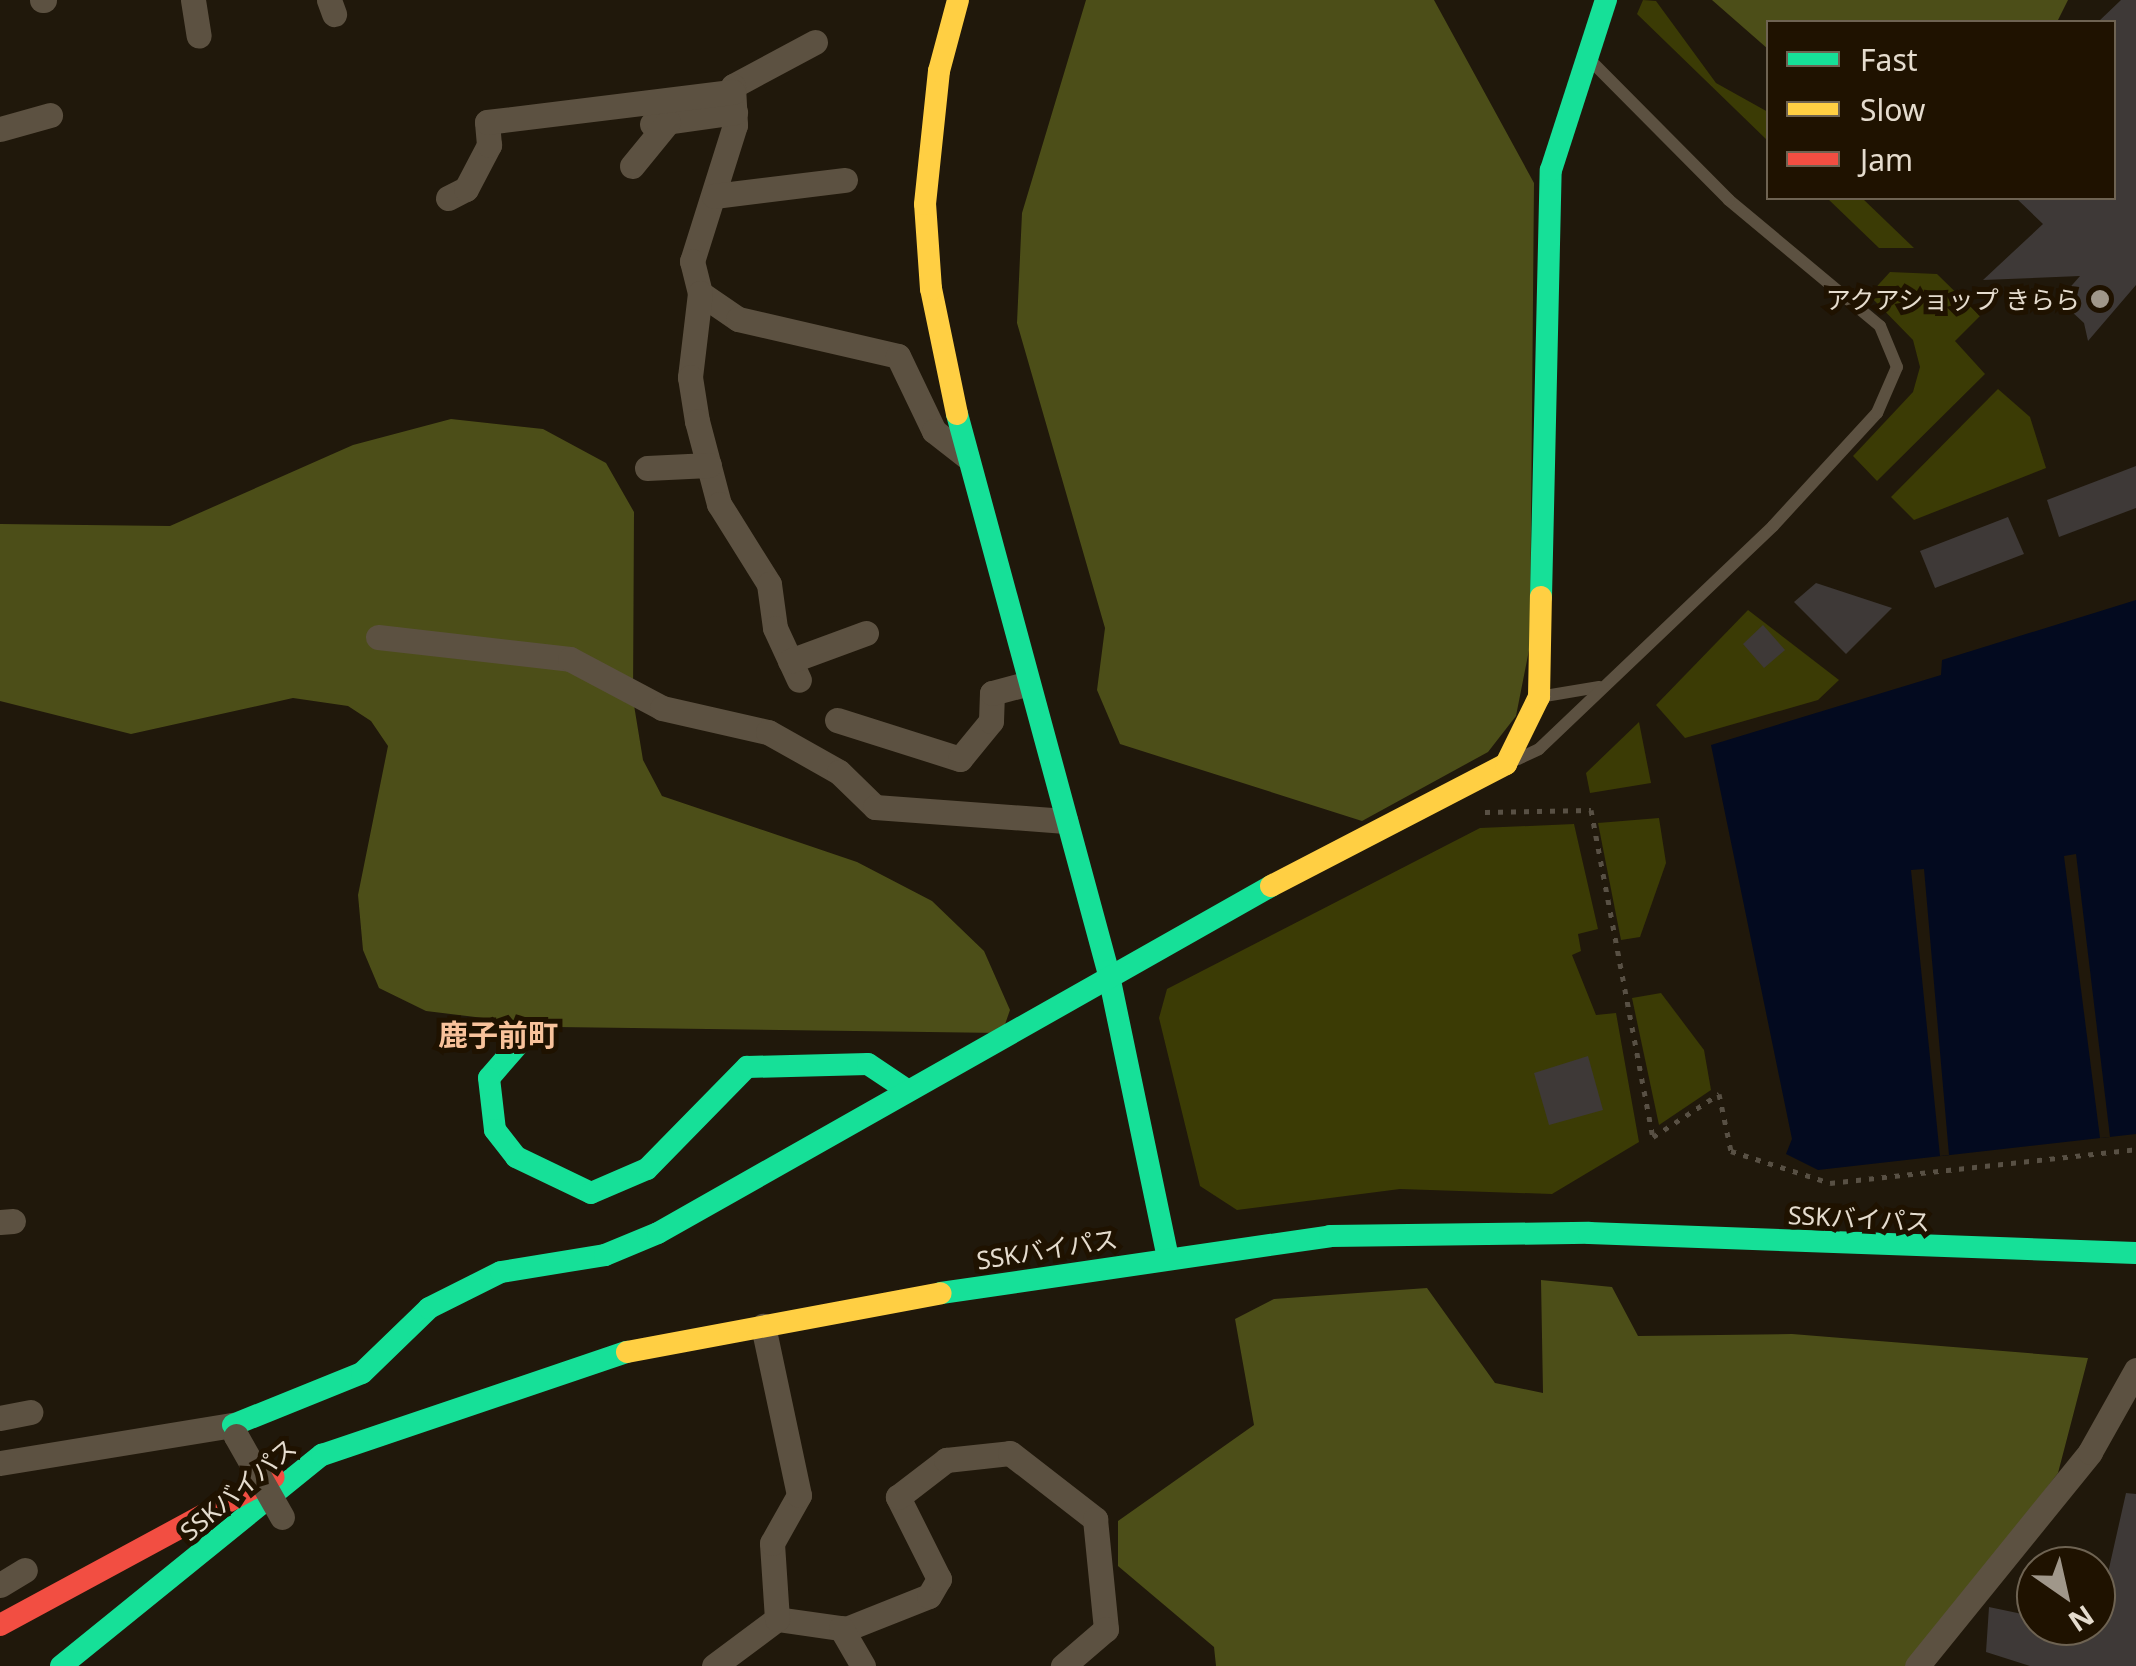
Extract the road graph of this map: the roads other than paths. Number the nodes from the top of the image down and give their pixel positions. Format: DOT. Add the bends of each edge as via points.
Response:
graph roads {
  1 [pos="193,0"];
  2 [pos="958,0"];
  3 [pos="1606,0"];
  4 [pos="198,36"];
  5 [pos="815,42"];
  6 [pos="1586,56"];
  7 [pos="734,102"];
  8 [pos="50,115"];
  9 [pos="0,129"];
  10 [pos="632,166"];
  11 [pos="845,180"];
  12 [pos="714,196"];
  13 [pos="448,198"];
  14 [pos="700,294"];
  15 [pos="966,456"];
  16 [pos="709,465"];
  17 [pos="647,468"];
  18 [pos="866,633"];
  19 [pos="378,637"];
  20 [pos="1026,684"];
  21 [pos="1602,686"];
  22 [pos="1539,697"];
  23 [pos="837,720"];
  24 [pos="1506,764"];
  25 [pos="1064,821"];
  26 [pos="1108,971"];
  27 [pos="522,1040"];
  28 [pos="908,1090"];
  29 [pos="2136,1253"];
  30 [pos="1168,1258"];
  31 [pos="763,1326"];
  32 [pos="2136,1370"];
  33 [pos="30,1412"];
  34 [pos="0,1418"];
  35 [pos="235,1430"];
  36 [pos="322,1456"];
  37 [pos="0,1463"];
  38 [pos="282,1517"];
  39 [pos="26,1570"];
  40 [pos="0,1585"];
  41 [pos="776,1619"];
  42 [pos="0,1625"];
  43 [pos="841,1628"];
  44 [pos="61,1666"];
  45 [pos="714,1666"];
  46 [pos="863,1666"];
  47 [pos="1063,1666"];
  48 [pos="1916,1666"];
  1 -- 4 [label="street"];
  2 -- 15 [label="street" via="939,71 925,204 931,290"];
  3 -- 6 [label="street"];
  5 -- 7 [label="street" via="752,68"];
  6 -- 21 [label="lane" via="1729,200 1880,326 1897,367 1877,413 1786,512"];
  6 -- 22 [label="street" via="1551,170"];
  7 -- 10 [label="street" via="660,123"];
  7 -- 12 [label="street"];
  7 -- 13 [label="street" via="487,122 489,146 466,189"];
  8 -- 9 [label="street"];
  11 -- 12 [label="street"];
  12 -- 14 [label="street" via="692,260"];
  14 -- 15 [label="street" via="738,320 898,356 934,431"];
  14 -- 16 [label="street" via="690,378"];
  15 -- 20 [label="street"];
  16 -- 17 [label="street"];
  16 -- 18 [label="street" via="719,504 769,584 794,670"];
  19 -- 25 [label="street" via="570,659 662,708 768,732 838,772 875,807"];
  20 -- 23 [label="street" via="992,693 991,721 960,759"];
  20 -- 25 [label="street"];
  21 -- 22 [label="lane"];
  21 -- 24 [label="lane" via="1539,749"];
  22 -- 24 [label="street"];
  24 -- 26 [label="street"];
  25 -- 26 [label="street"];
  26 -- 28 [label="street"];
  26 -- 30 [label="street"];
  27 -- 28 [label="street" via="488,1078 496,1130 516,1157 590,1193 647,1169 747,1067 868,1064"];
  28 -- 35 [label="street" via="658,1234 605,1255 501,1272 429,1308 362,1373"];
  29 -- 30 [label="street, SSKバイパス" via="1590,1234 1330,1236"];
  30 -- 31 [label="street, SSKバイパス"];
  31 -- 36 [label="street, SSKバイパス" via="604,1357"];
  31 -- 41 [label="street" via="799,1495 772,1544"];
  32 -- 48 [label="street" via="2090,1452"];
  33 -- 34 [label="street"];
  35 -- 37 [label="street"];
  35 -- 38 [label="street, bridge"];
  36 -- 42 [label="street" via="200,1512"];
  36 -- 44 [label="street, SSKバイパス"];
  39 -- 40 [label="street"];
  41 -- 43 [label="street"];
  41 -- 45 [label="street"];
  43 -- 46 [label="street"];
  43 -- 47 [label="street" via="930,1596 939,1578 898,1497 946,1460 1010,1453 1095,1519 1106,1629"];
}
